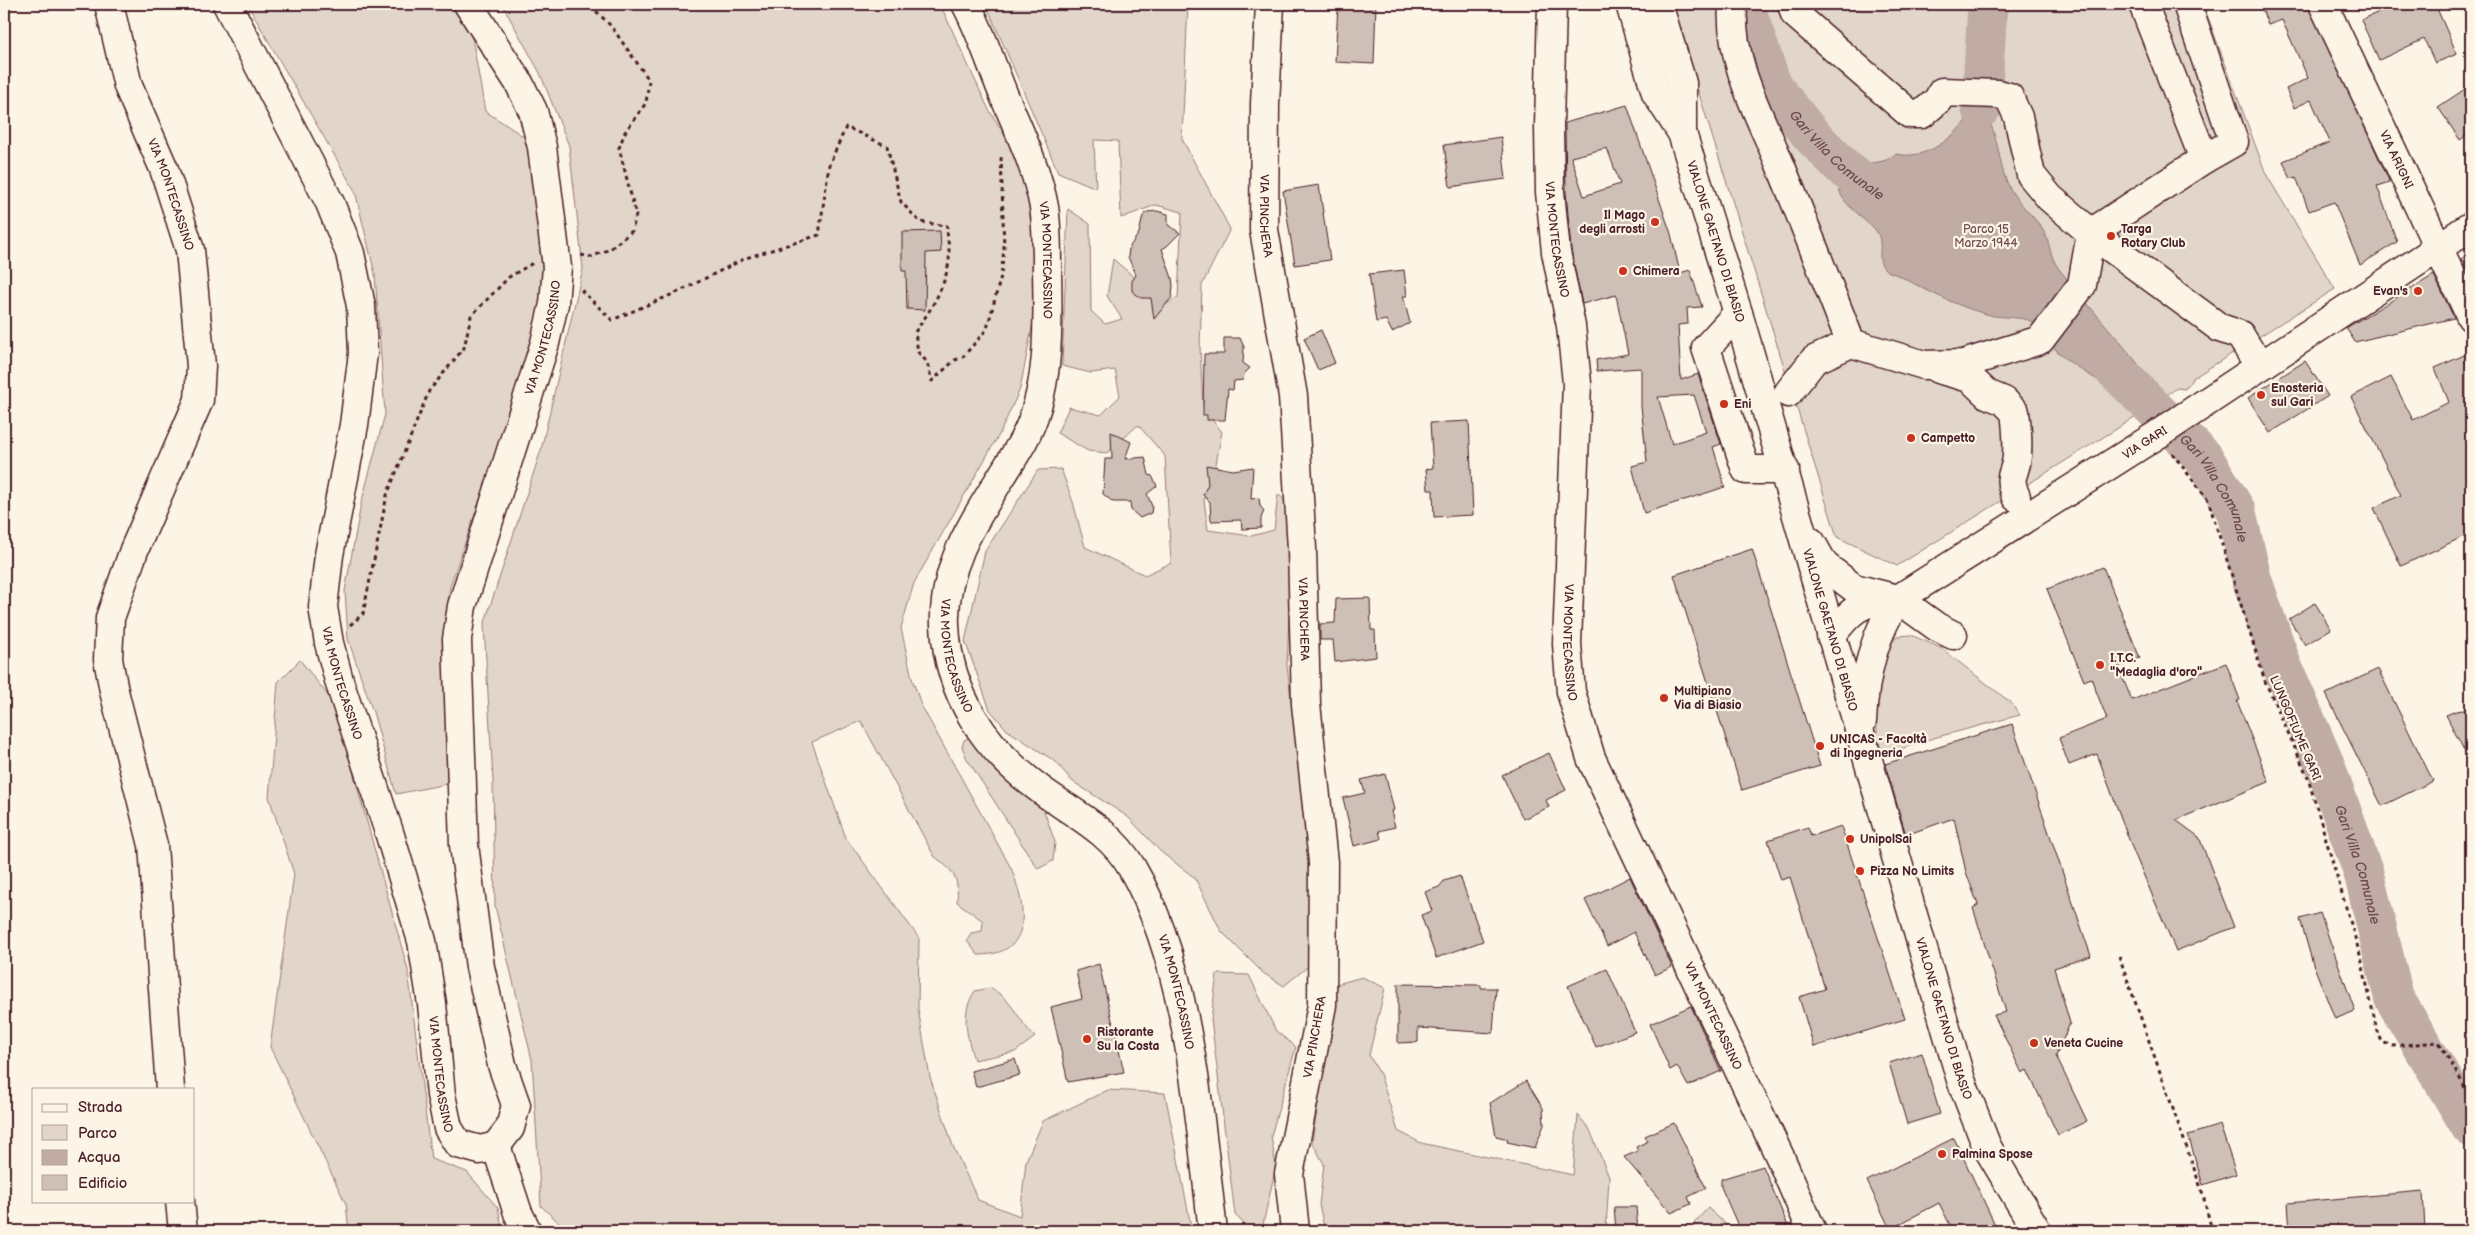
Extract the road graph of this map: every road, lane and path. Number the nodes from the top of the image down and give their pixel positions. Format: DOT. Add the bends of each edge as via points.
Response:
graph roads {
  1 [pos="109,4"];
  2 [pos="227,4"];
  3 [pos="468,4"];
  4 [pos="589,4"];
  5 [pos="966,4"];
  6 [pos="1270,4"];
  7 [pos="1552,4"];
  8 [pos="1630,4"];
  9 [pos="1658,4"];
  10 [pos="1732,4"];
  11 [pos="1792,4"];
  12 [pos="2143,4"];
  13 [pos="2187,4"];
  14 [pos="2323,4"];
  15 [pos="1682,133"];
  16 [pos="1020,136"];
  17 [pos="2204,159"];
  18 [pos="2471,226"];
  19 [pos="2091,233"];
  20 [pos="2439,247"];
  21 [pos="556,259"];
  22 [pos="1738,313"];
  23 [pos="2471,317"];
  24 [pos="1851,343"];
  25 [pos="2265,363"];
  26 [pos="1924,365"];
  27 [pos="1788,393"];
  28 [pos="2160,433"];
  29 [pos="1785,470"];
  30 [pos="2016,497"];
  31 [pos="1800,524"];
  32 [pos="1893,605"];
  33 [pos="1953,635"];
  34 [pos="1831,636"];
  35 [pos="329,643"];
  36 [pos="1861,740"];
  37 [pos="2119,956"];
  38 [pos="170,1088"];
  39 [pos="2471,1098"];
  40 [pos="496,1146"];
  41 [pos="180,1202"];
  42 [pos="183,1231"];
  43 [pos="527,1231"];
  44 [pos="1213,1231"];
  45 [pos="1295,1231"];
  46 [pos="1812,1231"];
  47 [pos="2037,1231"];
  48 [pos="2212,1231"];
  1 -- 38 [label="street, VIA MONTECASSINO" via="128,86 164,169 190,250 202,366 199,400 134,550 110,618 108,660 153,845"];
  2 -- 35 [label="street, VIA MONTECASSINO" via="330,203 350,253 361,306 363,352 355,416 322,607"];
  3 -- 21 [label="street, VIA MONTECASSINO" via="519,83 533,111 542,147"];
  4 -- 21 [label="path" via="611,26 649,80 646,103 625,132 619,148 636,215 632,231 610,250 592,257"];
  5 -- 16 [label="street, VIA MONTECASSINO"];
  6 -- 45 [label="street, VIA PINCHERA" via="1264,230 1293,396 1302,549 1306,704 1323,862 1322,1006 1289,1174"];
  7 -- 46 [label="street, VIA MONTECASSINO" via="1548,127 1550,192 1577,383 1567,635 1571,692 1591,758"];
  8 -- 15 [label="street, VIALONE GAETANO DI BIASIO" via="1656,93"];
  9 -- 15 [label="street, VIALONE GAETANO DI BIASIO" via="1682,83"];
  10 -- 24 [label="street" via="1731,25 1740,67 1755,111"];
  11 -- 19 [label="street" via="1795,14 1910,114 1922,114 1942,92 2009,97 2018,116 2031,175 2050,198"];
  12 -- 17 [label="street"];
  13 -- 17 [label="street" via="2234,142"];
  14 -- 20 [label="street, VIA ARIGNI"];
  15 -- 22 [label="street, VIALONE GAETANO DI BIASIO"];
  16 -- 21 [label="path" via="1001,149 1004,250 1001,276 986,329 962,358 955,360 932,381 927,362 918,352 915,332 943,286 949,260 947,226 920,222 901,202 887,146 846,127 829,165 820,235 746,258 612,320"];
  16 -- 44 [label="street, VIA MONTECASSINO" via="1036,173 1044,209 1048,325 1042,384 1025,438 968,528 950,580 945,625 952,668 967,710 1000,756 1111,841 1143,889 1174,975 1188,1045"];
  17 -- 19 [label="street"];
  18 -- 20 [label="street, VIA GARI"];
  19 -- 25 [label="street" via="2220,328 2240,335 2251,353"];
  19 -- 26 [label="street" via="2082,285 2040,340 1963,364"];
  20 -- 23 [label="street, VIA ARIGNI"];
  20 -- 25 [label="street, VIA GARI"];
  21 -- 35 [label="path" via="509,277 470,316 464,348 429,391 387,495 363,614"];
  21 -- 40 [label="street, VIA MONTECASSINO" via="554,304 545,343 462,606 457,639 464,846 480,967 502,1065 516,1105 510,1128"];
  22 -- 29 [label="street, VIALONE GAETANO DI BIASIO"];
  22 -- 29 [label="street" via="1706,348 1746,470"];
  24 -- 26 [label="street"];
  24 -- 27 [label="street" via="1814,360"];
  25 -- 28 [label="street, VIA GARI"];
  26 -- 30 [label="street" via="1970,378 1986,394 2004,401 2015,412 2017,459 2010,485"];
  28 -- 32 [label="street, VIA GARI"];
  28 -- 39 [label="path, LUNGOFIUME GARI" via="2208,500 2265,681 2307,775 2382,1042 2392,1046 2439,1042"];
  29 -- 31 [label="street, VIALONE GAETANO DI BIASIO"];
  31 -- 32 [label="street" via="1824,565 1854,588"];
  31 -- 34 [label="street, VIALONE GAETANO DI BIASIO"];
  32 -- 33 [label="street"];
  32 -- 34 [label="street, VIA GARI" via="1877,600 1860,606 1848,614"];
  32 -- 36 [label="street" via="1866,674"];
  34 -- 36 [label="street, VIALONE GAETANO DI BIASIO"];
  35 -- 40 [label="street, VIA MONTECASSINO" via="422,941 448,1128 458,1144 480,1150"];
  36 -- 47 [label="street, VIALONE GAETANO DI BIASIO" via="1961,1080 1987,1146"];
  37 -- 48 [label="path" via="2202,1192"];
  40 -- 43 [label="street"];
  41 -- 42 [label="street"];
}
